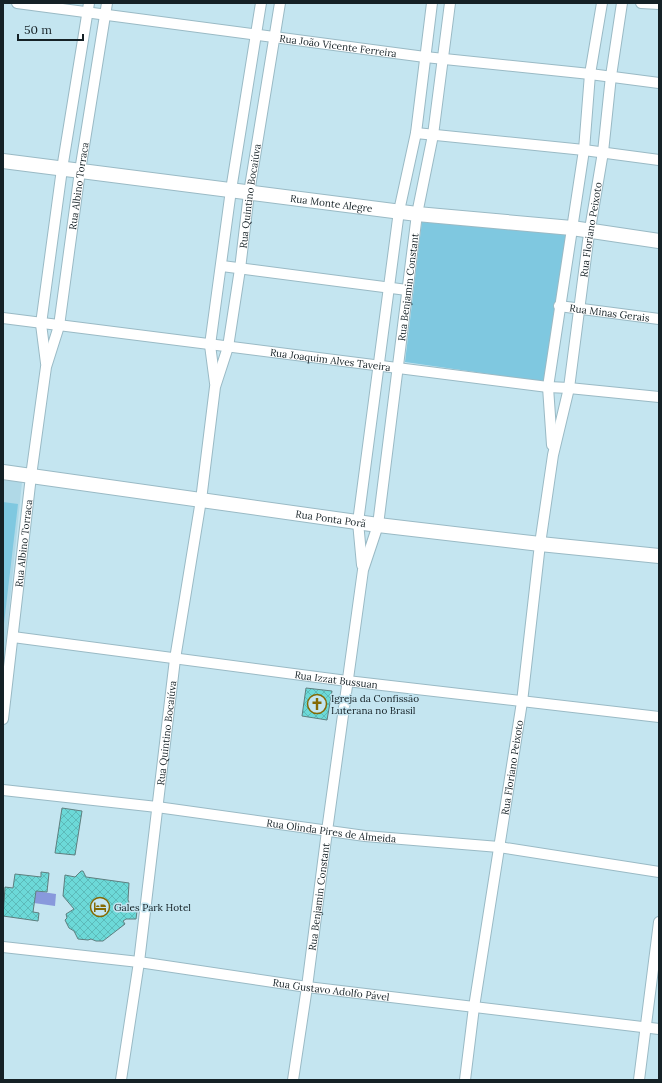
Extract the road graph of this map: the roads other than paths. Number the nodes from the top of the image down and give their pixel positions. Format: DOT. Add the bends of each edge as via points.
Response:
graph roads {
  1 [pos="17,3"];
  2 [pos="107,3"];
  3 [pos="261,3"];
  4 [pos="280,3"];
  5 [pos="432,3"];
  6 [pos="450,3"];
  7 [pos="602,3"];
  8 [pos="622,3"];
  9 [pos="641,3"];
  10 [pos="659,4"];
  11 [pos="89,7"];
  12 [pos="105,14"];
  13 [pos="257,34"];
  14 [pos="275,37"];
  15 [pos="425,57"];
  16 [pos="443,59"];
  17 [pos="590,74"];
  18 [pos="611,76"];
  19 [pos="659,83"];
  20 [pos="416,133"];
  21 [pos="433,135"];
  22 [pos="584,150"];
  23 [pos="603,152"];
  24 [pos="659,160"];
  25 [pos="3,161"];
  26 [pos="62,169"];
  27 [pos="80,171"];
  28 [pos="231,190"];
  29 [pos="249,192"];
  30 [pos="399,212"];
  31 [pos="417,214"];
  32 [pos="572,228"];
  33 [pos="589,231"];
  34 [pos="659,241"];
  35 [pos="222,266"];
  36 [pos="240,269"];
  37 [pos="389,288"];
  38 [pos="407,290"];
  39 [pos="559,306"];
  40 [pos="578,309"];
  41 [pos="3,318"];
  42 [pos="659,319"];
  43 [pos="41,324"];
  44 [pos="59,326"];
  45 [pos="210,345"];
  46 [pos="228,347"];
  47 [pos="378,365"];
  48 [pos="46,367"];
  49 [pos="398,368"];
  50 [pos="548,387"];
  51 [pos="215,388"];
  52 [pos="569,388"];
  53 [pos="659,397"];
  54 [pos="553,455"];
  55 [pos="3,472"];
  56 [pos="31,476"];
  57 [pos="201,500"];
  58 [pos="358,522"];
  59 [pos="378,525"];
  60 [pos="540,544"];
  61 [pos="659,556"];
  62 [pos="363,570"];
  63 [pos="13,637"];
  64 [pos="175,659"];
  65 [pos="347,681"];
  66 [pos="522,702"];
  67 [pos="659,718"];
  68 [pos="3,719"];
  69 [pos="3,790"];
  70 [pos="157,807"];
  71 [pos="327,831"];
  72 [pos="499,847"];
  73 [pos="659,872"];
  74 [pos="659,922"];
  75 [pos="3,947"];
  76 [pos="139,962"];
  77 [pos="307,987"];
  78 [pos="474,1007"];
  79 [pos="646,1027"];
  80 [pos="659,1029"];
  81 [pos="121,1080"];
  82 [pos="293,1080"];
  83 [pos="465,1080"];
  84 [pos="639,1080"];
  1 -- 11 [label="street, Rua João Vicente Ferreira"];
  2 -- 12 [label="street, Rua Albino Torraca"];
  3 -- 13 [label="street, Rua Quintino Bocaiúva"];
  4 -- 14 [label="street, Rua Quintino Bocaiúva"];
  5 -- 15 [label="street, Rua Benjamin Constant"];
  6 -- 16 [label="street, Rua Benjamin Constant"];
  7 -- 17 [label="street, Rua Floriano Peixoto"];
  8 -- 18 [label="street, Rua Floriano Peixoto"];
  9 -- 10 [label="street"];
  11 -- 12 [label="street, Rua João Vicente Ferreira"];
  11 -- 26 [label="street, Rua Albino Torraca"];
  12 -- 13 [label="street, Rua João Vicente Ferreira"];
  12 -- 27 [label="street, Rua Albino Torraca"];
  13 -- 14 [label="street, Rua João Vicente Ferreira"];
  13 -- 28 [label="street, Rua Quintino Bocaiúva"];
  14 -- 15 [label="street, Rua João Vicente Ferreira"];
  14 -- 29 [label="street, Rua Quintino Bocaiúva"];
  15 -- 16 [label="street, Rua João Vicente Ferreira"];
  15 -- 20 [label="street, Rua Benjamin Constant"];
  16 -- 17 [label="street, Rua João Vicente Ferreira"];
  16 -- 21 [label="street, Rua Benjamin Constant"];
  17 -- 18 [label="street, Rua João Vicente Ferreira"];
  17 -- 22 [label="street, Rua Floriano Peixoto"];
  18 -- 19 [label="street, Rua João Vicente Ferreira"];
  18 -- 23 [label="street, Rua Floriano Peixoto"];
  20 -- 21 [label="street"];
  20 -- 30 [label="street, Rua Benjamin Constant"];
  21 -- 22 [label="street"];
  21 -- 31 [label="street, Rua Benjamin Constant"];
  22 -- 23 [label="street"];
  22 -- 32 [label="street, Rua Floriano Peixoto"];
  23 -- 24 [label="street"];
  23 -- 33 [label="street, Rua Floriano Peixoto"];
  25 -- 26 [label="street, Rua Monte Alegre"];
  26 -- 27 [label="street, Rua Monte Alegre"];
  26 -- 43 [label="street, Rua Albino Torraca"];
  27 -- 28 [label="street, Rua Monte Alegre"];
  27 -- 44 [label="street, Rua Albino Torraca"];
  28 -- 29 [label="street, Rua Monte Alegre"];
  28 -- 35 [label="street, Rua Quintino Bocaiúva"];
  29 -- 30 [label="street, Rua Monte Alegre"];
  29 -- 36 [label="street, Rua Quintino Bocaiúva"];
  30 -- 31 [label="street, Rua Monte Alegre"];
  30 -- 37 [label="street, Rua Benjamin Constant"];
  31 -- 32 [label="street, Rua Monte Alegre"];
  31 -- 38 [label="street, Rua Benjamin Constant"];
  32 -- 33 [label="street, Rua Monte Alegre"];
  32 -- 39 [label="street, Rua Floriano Peixoto"];
  33 -- 34 [label="street, Rua Monte Alegre"];
  33 -- 40 [label="street, Rua Floriano Peixoto"];
  35 -- 36 [label="street"];
  35 -- 45 [label="street, Rua Quintino Bocaiúva"];
  36 -- 37 [label="street"];
  36 -- 46 [label="street, Rua Quintino Bocaiúva"];
  37 -- 38 [label="street"];
  37 -- 47 [label="street, Rua Benjamin Constant"];
  38 -- 49 [label="street, Rua Benjamin Constant"];
  39 -- 40 [label="street, Rua Minas Gerais"];
  39 -- 50 [label="street, Rua Floriano Peixoto"];
  40 -- 42 [label="street, Rua Minas Gerais"];
  40 -- 52 [label="street, Rua Floriano Peixoto"];
  41 -- 43 [label="street, Rua Joaquim Alves Taveira"];
  43 -- 44 [label="street, Rua Joaquim Alves Taveira"];
  43 -- 48 [label="street, Rua Albino Torraca"];
  44 -- 45 [label="street, Rua Joaquim Alves Taveira"];
  44 -- 48 [label="street, Rua Albino Torraca"];
  45 -- 46 [label="street, Rua Joaquim Alves Taveira"];
  45 -- 51 [label="street, Rua Quintino Bocaiúva"];
  46 -- 47 [label="street, Rua Joaquim Alves Taveira"];
  46 -- 51 [label="street, Rua Quintino Bocaiúva"];
  47 -- 49 [label="street, Rua Joaquim Alves Taveira"];
  47 -- 58 [label="street, Rua Benjamin Constant"];
  48 -- 56 [label="street, Rua Albino Torraca"];
  49 -- 50 [label="street, Rua Joaquim Alves Taveira"];
  49 -- 59 [label="street, Rua Benjamin Constant"];
  50 -- 52 [label="street, Rua Joaquim Alves Taveira"];
  50 -- 54 [label="street, Rua Floriano Peixoto"];
  51 -- 57 [label="street, Rua Quintino Bocaiúva"];
  52 -- 53 [label="street, Rua Joaquim Alves Taveira"];
  52 -- 54 [label="street, Rua Floriano Peixoto"];
  54 -- 60 [label="street, Rua Floriano Peixoto"];
  55 -- 56 [label="street, Rua Ponta Porã"];
  56 -- 57 [label="street, Rua Ponta Porã"];
  56 -- 63 [label="street, Rua Albino Torraca"];
  57 -- 58 [label="street, Rua Ponta Porã"];
  57 -- 64 [label="street, Rua Quintino Bocaiúva"];
  58 -- 59 [label="street, Rua Ponta Porã"];
  58 -- 62 [label="street, Rua Benjamin Constant"];
  59 -- 60 [label="street, Rua Ponta Porã"];
  59 -- 62 [label="street, Rua Benjamin Constant"];
  60 -- 61 [label="street, Rua Ponta Porã"];
  60 -- 66 [label="street, Rua Floriano Peixoto"];
  62 -- 65 [label="street, Rua Benjamin Constant"];
  63 -- 64 [label="street, Rua Izzat Bussuan"];
  63 -- 68 [label="street, Rua Albino Torraca"];
  64 -- 65 [label="street, Rua Izzat Bussuan"];
  64 -- 70 [label="street, Rua Quintino Bocaiúva"];
  65 -- 66 [label="street, Rua Izzat Bussuan"];
  65 -- 71 [label="street, Rua Benjamin Constant"];
  66 -- 67 [label="street, Rua Izzat Bussuan"];
  66 -- 72 [label="street, Rua Floriano Peixoto"];
  69 -- 70 [label="street, Rua Olinda Pires de Almeida"];
  70 -- 71 [label="street, Rua Olinda Pires de Almeida"];
  70 -- 76 [label="street, Rua Quintino Bocaiúva"];
  71 -- 72 [label="street, Rua Olinda Pires de Almeida"];
  71 -- 77 [label="street, Rua Benjamin Constant"];
  72 -- 73 [label="street, Rua Olinda Pires de Almeida"];
  72 -- 78 [label="street, Rua Floriano Peixoto"];
  74 -- 79 [label="street"];
  75 -- 76 [label="street, Rua Gustavo Adolfo Pável"];
  76 -- 77 [label="street, Rua Gustavo Adolfo Pável"];
  76 -- 81 [label="street, Rua Quintino Bocaiúva"];
  77 -- 78 [label="street, Rua Gustavo Adolfo Pável"];
  77 -- 82 [label="street, Rua Benjamin Constant"];
  78 -- 79 [label="street, Rua Gustavo Adolfo Pável"];
  78 -- 83 [label="street, Rua Floriano Peixoto"];
  79 -- 80 [label="street, Rua Gustavo Adolfo Pável"];
  79 -- 84 [label="street"];
}
